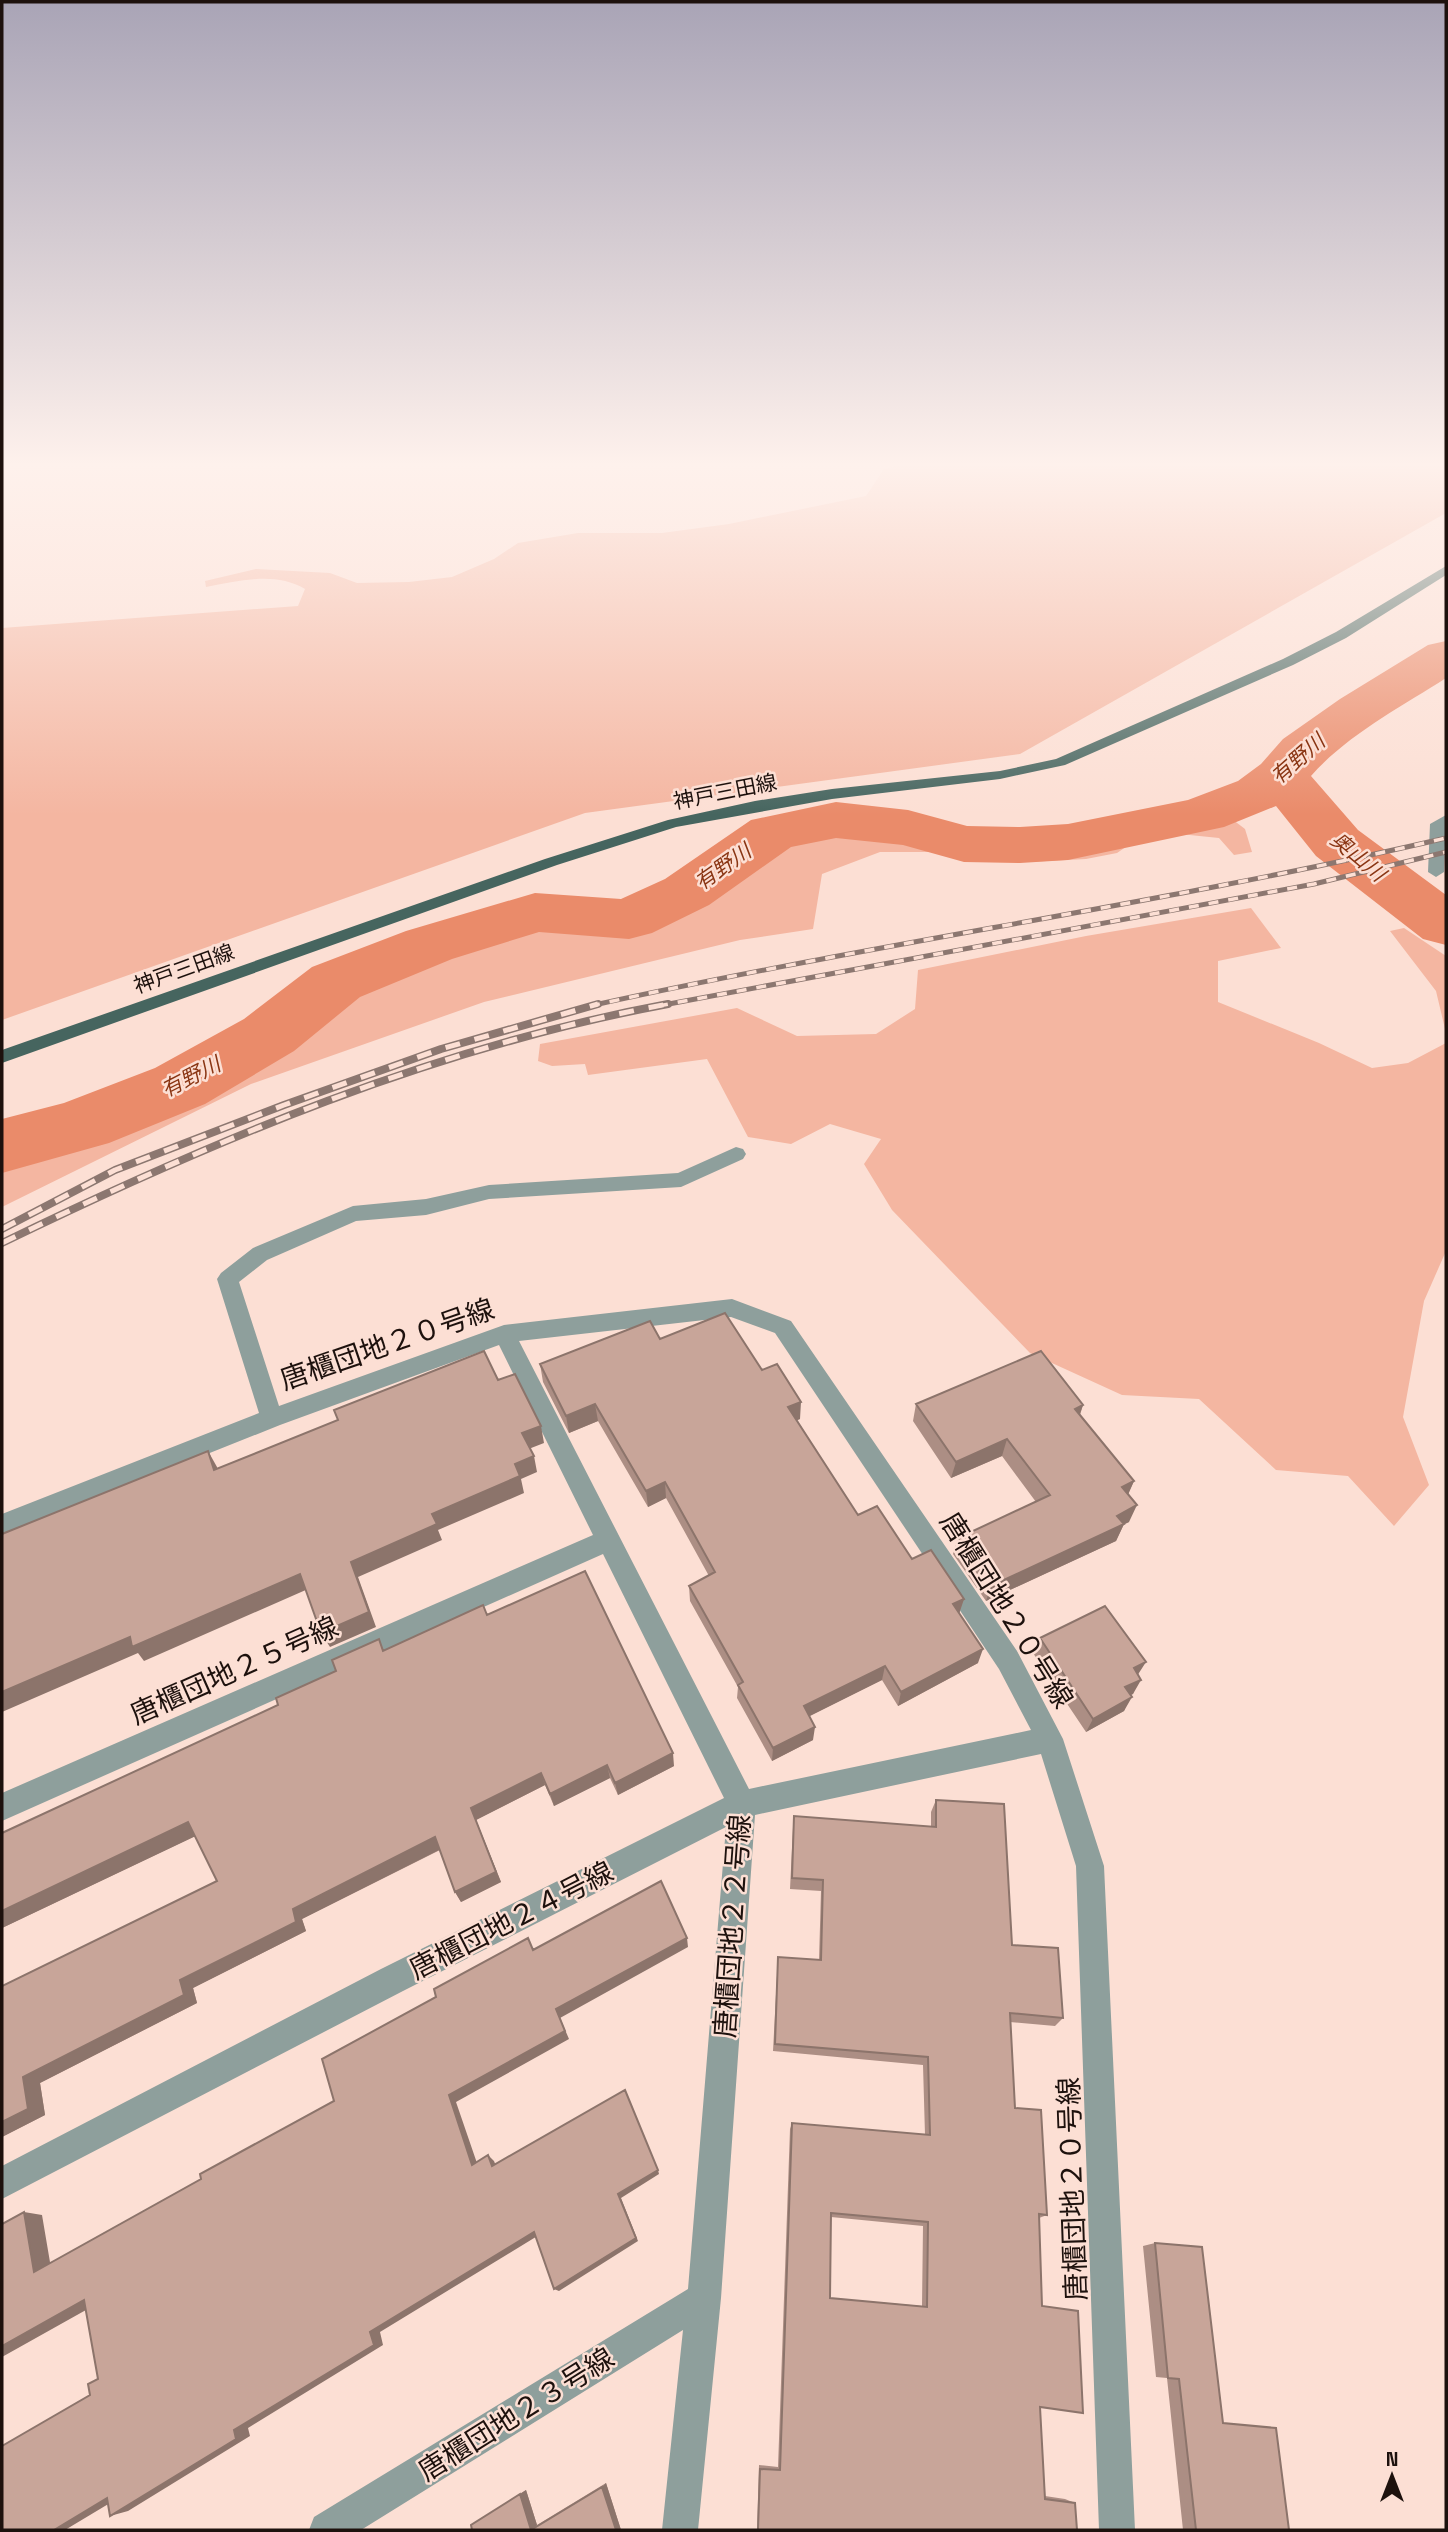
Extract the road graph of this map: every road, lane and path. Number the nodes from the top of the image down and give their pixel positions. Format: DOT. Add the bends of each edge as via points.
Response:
graph roads {
  1 [pos="1431,579"];
  2 [pos="1446,820"];
  3 [pos="1436,872"];
  4 [pos="2,1057"];
  5 [pos="736,1153"];
  6 [pos="504,1334"];
  7 [pos="272,1418"];
  8 [pos="2,1525"];
  9 [pos="608,1539"];
  10 [pos="1050,1739"];
  11 [pos="742,1804"];
  12 [pos="2,1808"];
  13 [pos="2,2183"];
  14 [pos="704,2298"];
  15 [pos="327,2530"];
  16 [pos="680,2530"];
  17 [pos="1117,2530"];
  1 -- 4 [label="main road, 神戸三田線" via="1288,662 1060,762 1000,775 755,806 673,823"];
  2 -- 3 [label="street" via="1438,824"];
  5 -- 7 [label="street, 唐櫃団地２０号線" via="681,1180 489,1192 426,1208 353,1214 260,1254 228,1279"];
  6 -- 7 [label="street, 唐櫃団地２０号線"];
  6 -- 9 [label="street, 唐櫃団地２２号線"];
  6 -- 10 [label="street, 唐櫃団地２０号線" via="732,1308 783,1327 1008,1660"];
  7 -- 8 [label="street, 唐櫃団地２０号線"];
  9 -- 11 [label="street, 唐櫃団地２２号線"];
  9 -- 12 [label="street, 唐櫃団地２５号線"];
  10 -- 11 [label="street, 唐櫃団地２４号線"];
  10 -- 17 [label="street, 唐櫃団地２０号線" via="1090,1866"];
  11 -- 13 [label="street, 唐櫃団地２４号線"];
  11 -- 14 [label="street, 唐櫃団地２２号線"];
  14 -- 15 [label="street, 唐櫃団地２３号線"];
  14 -- 16 [label="street, 唐櫃団地２２号線"];
}
